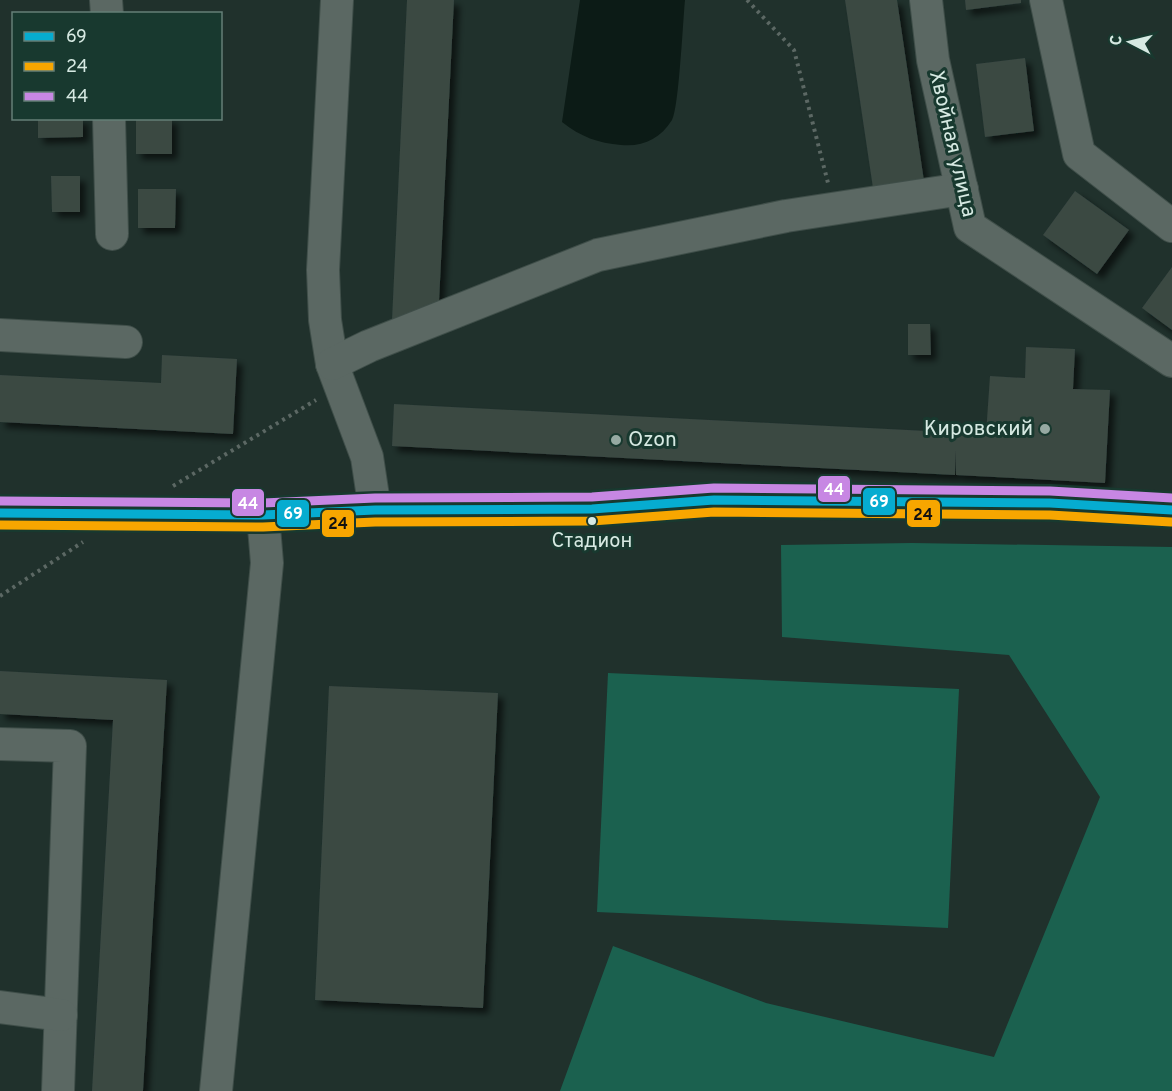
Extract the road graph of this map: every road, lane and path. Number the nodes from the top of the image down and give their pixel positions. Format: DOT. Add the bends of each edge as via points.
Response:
graph roads {
  1 [pos="337,0"];
  2 [pos="747,0"];
  3 [pos="926,0"];
  4 [pos="1046,0"];
  5 [pos="109,120"];
  6 [pos="962,189"];
  7 [pos="834,208"];
  8 [pos="1172,226"];
  9 [pos="112,234"];
  10 [pos="0,335"];
  11 [pos="126,342"];
  12 [pos="1172,361"];
  13 [pos="332,364"];
  14 [pos="375,510"];
  15 [pos="1172,510"];
  16 [pos="0,513"];
  17 [pos="263,515"];
  18 [pos="0,744"];
  19 [pos="0,1007"];
  20 [pos="61,1015"];
  21 [pos="58,1091"];
  22 [pos="216,1091"];
  1 -- 13 [label="street" via="323,270"];
  2 -- 7 [label="path" via="794,50"];
  3 -- 6 [label="street, Хвойная улица" via="933,60"];
  4 -- 8 [label="street" via="1079,154"];
  5 -- 9 [label="street"];
  6 -- 7 [label="street"];
  6 -- 12 [label="street, Хвойная улица" via="970,227"];
  7 -- 13 [label="street" via="598,255 369,345"];
  10 -- 11 [label="street"];
  13 -- 14 [label="street" via="368,458"];
  14 -- 15 [label="street" via="592,509 726,501 1050,503"];
  14 -- 17 [label="street"];
  16 -- 17 [label="street"];
  17 -- 22 [label="street" via="267,563"];
  18 -- 20 [label="street" via="70,746"];
  19 -- 20 [label="street"];
  20 -- 21 [label="street"];
}
